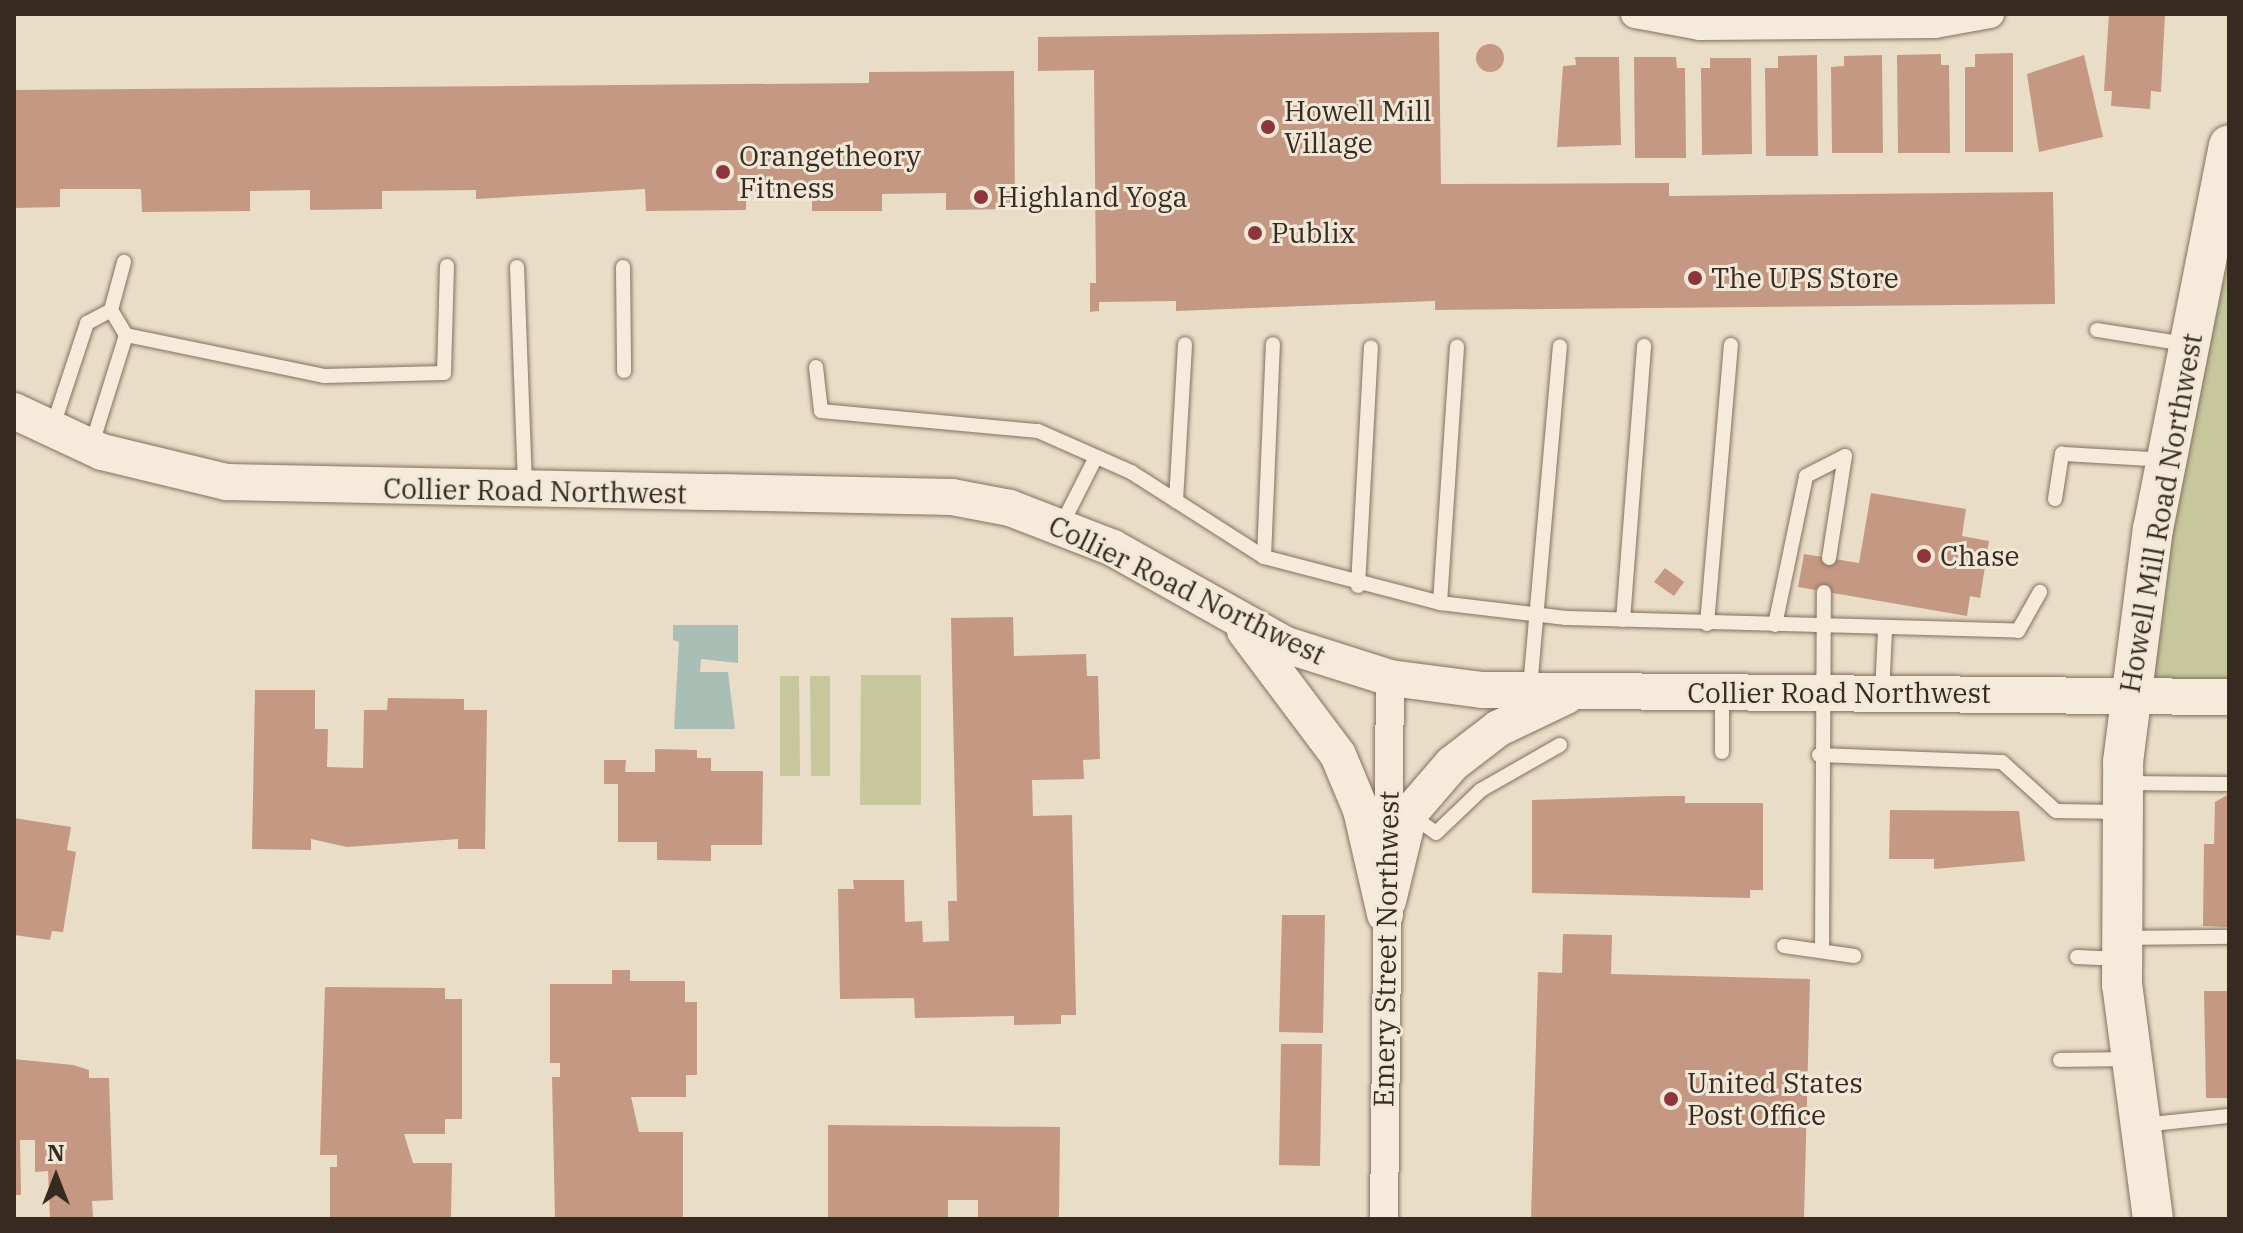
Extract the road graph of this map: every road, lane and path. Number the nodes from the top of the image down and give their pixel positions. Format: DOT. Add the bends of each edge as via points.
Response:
graph roads {
  1 [pos="1635,14"];
  2 [pos="1990,14"];
  3 [pos="2229,145"];
  4 [pos="124,262"];
  5 [pos="447,266"];
  6 [pos="517,267"];
  7 [pos="623,267"];
  8 [pos="111,310"];
  9 [pos="2097,330"];
  10 [pos="126,335"];
  11 [pos="1185,344"];
  12 [pos="1273,344"];
  13 [pos="1731,345"];
  14 [pos="2190,345"];
  15 [pos="1560,346"];
  16 [pos="1644,346"];
  17 [pos="1371,347"];
  18 [pos="1457,347"];
  19 [pos="816,367"];
  20 [pos="624,371"];
  21 [pos="14,411"];
  22 [pos="52,430"];
  23 [pos="91,447"];
  24 [pos="1096,457"];
  25 [pos="2167,460"];
  26 [pos="525,490"];
  27 [pos="2055,499"];
  28 [pos="1176,501"];
  29 [pos="1062,524"];
  30 [pos="1264,557"];
  31 [pos="1829,558"];
  32 [pos="1358,586"];
  33 [pos="1824,592"];
  34 [pos="2040,592"];
  35 [pos="1440,603"];
  36 [pos="1536,614"];
  37 [pos="1231,615"];
  38 [pos="1623,620"];
  39 [pos="1707,624"];
  40 [pos="1775,625"];
  41 [pos="1819,625"];
  42 [pos="1885,630"];
  43 [pos="1390,678"];
  44 [pos="1530,691"];
  45 [pos="1576,692"];
  46 [pos="1722,693"];
  47 [pos="1818,693"];
  48 [pos="1882,694"];
  49 [pos="2129,696"];
  50 [pos="2229,697"];
  51 [pos="1560,745"];
  52 [pos="1722,752"];
  53 [pos="1819,755"];
  54 [pos="2229,784"];
  55 [pos="2123,798"];
  56 [pos="1409,814"];
  57 [pos="1385,914"];
  58 [pos="2229,937"];
  59 [pos="1784,946"];
  60 [pos="2122,948"];
  61 [pos="1822,951"];
  62 [pos="1854,956"];
  63 [pos="2077,957"];
  64 [pos="2128,1059"];
  65 [pos="2060,1060"];
  66 [pos="2229,1116"];
  67 [pos="2138,1125"];
  68 [pos="1384,1219"];
  69 [pos="2153,1219"];
  1 -- 2 [label="street" via="1715,26 1935,24"];
  3 -- 14 [label="main road, Howell Mill Road Northwest"];
  4 -- 8 [label="lane"];
  5 -- 10 [label="lane" via="444,373 324,376"];
  6 -- 26 [label="lane"];
  7 -- 20 [label="lane"];
  8 -- 10 [label="lane"];
  8 -- 22 [label="lane" via="87,323"];
  9 -- 14 [label="lane"];
  10 -- 23 [label="lane"];
  11 -- 28 [label="lane"];
  12 -- 30 [label="lane"];
  13 -- 39 [label="lane"];
  14 -- 25 [label="main road, Howell Mill Road Northwest"];
  15 -- 36 [label="lane"];
  16 -- 38 [label="lane"];
  17 -- 32 [label="lane"];
  18 -- 35 [label="lane"];
  19 -- 24 [label="lane" via="821,411 1038,431"];
  21 -- 22 [label="street, Collier Road Northwest"];
  22 -- 23 [label="street, Collier Road Northwest"];
  23 -- 26 [label="street, Collier Road Northwest" via="226,482"];
  24 -- 28 [label="lane"];
  24 -- 29 [label="lane"];
  25 -- 27 [label="lane" via="2062,454"];
  25 -- 49 [label="main road, Howell Mill Road Northwest"];
  26 -- 29 [label="street, Collier Road Northwest" via="952,497"];
  28 -- 30 [label="lane"];
  29 -- 37 [label="street, Collier Road Northwest"];
  30 -- 32 [label="lane"];
  31 -- 40 [label="lane" via="1845,456 1806,476"];
  32 -- 35 [label="lane"];
  33 -- 41 [label="lane"];
  34 -- 42 [label="lane" via="2018,631"];
  35 -- 36 [label="lane"];
  36 -- 38 [label="lane"];
  36 -- 44 [label="lane"];
  37 -- 43 [label="street, Collier Road Northwest" via="1286,645"];
  37 -- 57 [label="street" via="1298,693 1338,755 1361,810"];
  38 -- 39 [label="lane"];
  39 -- 40 [label="lane"];
  40 -- 41 [label="lane"];
  41 -- 42 [label="lane"];
  41 -- 47 [label="lane"];
  42 -- 48 [label="lane"];
  43 -- 44 [label="street, Collier Road Northwest"];
  43 -- 57 [label="street, Emery Street Northwest"];
  44 -- 45 [label="street, Collier Road Northwest"];
  45 -- 46 [label="street, Collier Road Northwest"];
  45 -- 56 [label="street" via="1499,728 1452,764"];
  46 -- 47 [label="street, Collier Road Northwest"];
  46 -- 52 [label="lane"];
  47 -- 48 [label="street, Collier Road Northwest"];
  47 -- 53 [label="lane"];
  48 -- 49 [label="street, Collier Road Northwest"];
  49 -- 50 [label="street, Collier Road Northwest"];
  49 -- 55 [label="main road, Howell Mill Road Northwest"];
  51 -- 56 [label="lane" via="1481,790 1436,833"];
  53 -- 55 [label="lane" via="2002,762 2056,811"];
  53 -- 61 [label="lane"];
  54 -- 55 [label="lane"];
  55 -- 60 [label="main road, Howell Mill Road Northwest"];
  56 -- 57 [label="street"];
  57 -- 68 [label="street, Emery Street Northwest"];
  58 -- 60 [label="lane"];
  59 -- 61 [label="lane"];
  60 -- 63 [label="lane"];
  60 -- 64 [label="main road, Howell Mill Road Northwest"];
  61 -- 62 [label="lane"];
  64 -- 65 [label="lane"];
  64 -- 67 [label="main road, Howell Mill Road Northwest"];
  66 -- 67 [label="lane"];
  67 -- 69 [label="main road, Howell Mill Road Northwest"];
}
